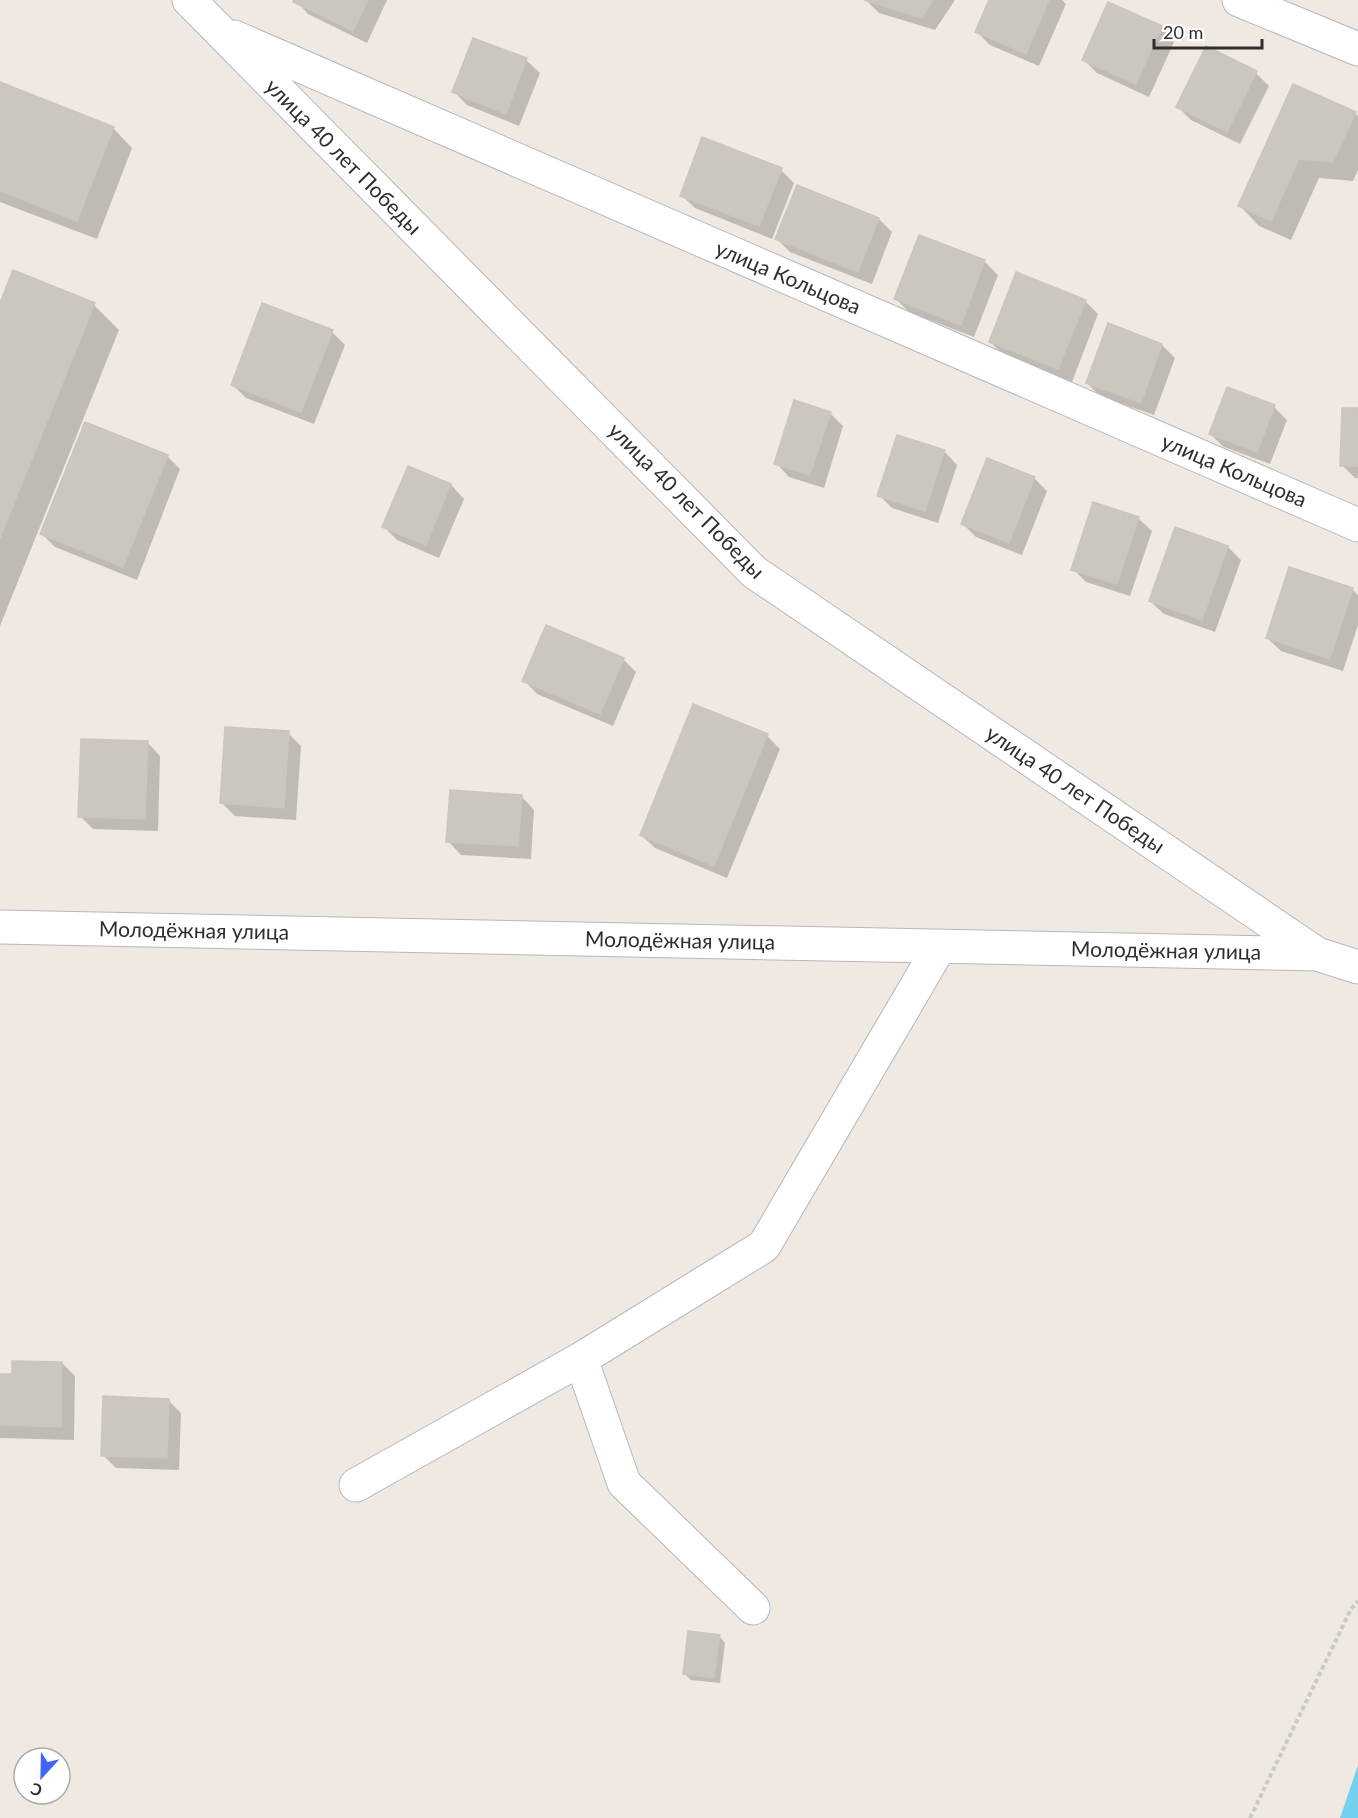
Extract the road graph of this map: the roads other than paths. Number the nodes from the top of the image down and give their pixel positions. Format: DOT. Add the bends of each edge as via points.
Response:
graph roads {
  1 [pos="189,0"];
  2 [pos="1239,0"];
  3 [pos="219,31"];
  4 [pos="1358,49"];
  5 [pos="1358,525"];
  6 [pos="0,927"];
  7 [pos="940,946"];
  8 [pos="1317,954"];
  9 [pos="1358,967"];
  10 [pos="581,1359"];
  11 [pos="356,1485"];
  12 [pos="753,1608"];
  1 -- 3 [label="street, улица 40 лет Победы"];
  2 -- 4 [label="street"];
  3 -- 5 [label="street, улица Кольцова"];
  3 -- 8 [label="street, улица 40 лет Победы" via="754,572"];
  6 -- 7 [label="street, Молодёжная улица"];
  7 -- 8 [label="street, Молодёжная улица"];
  7 -- 10 [label="street" via="764,1246"];
  8 -- 9 [label="street, Молодёжная улица"];
  10 -- 11 [label="street"];
  10 -- 12 [label="street" via="624,1483"];
}
